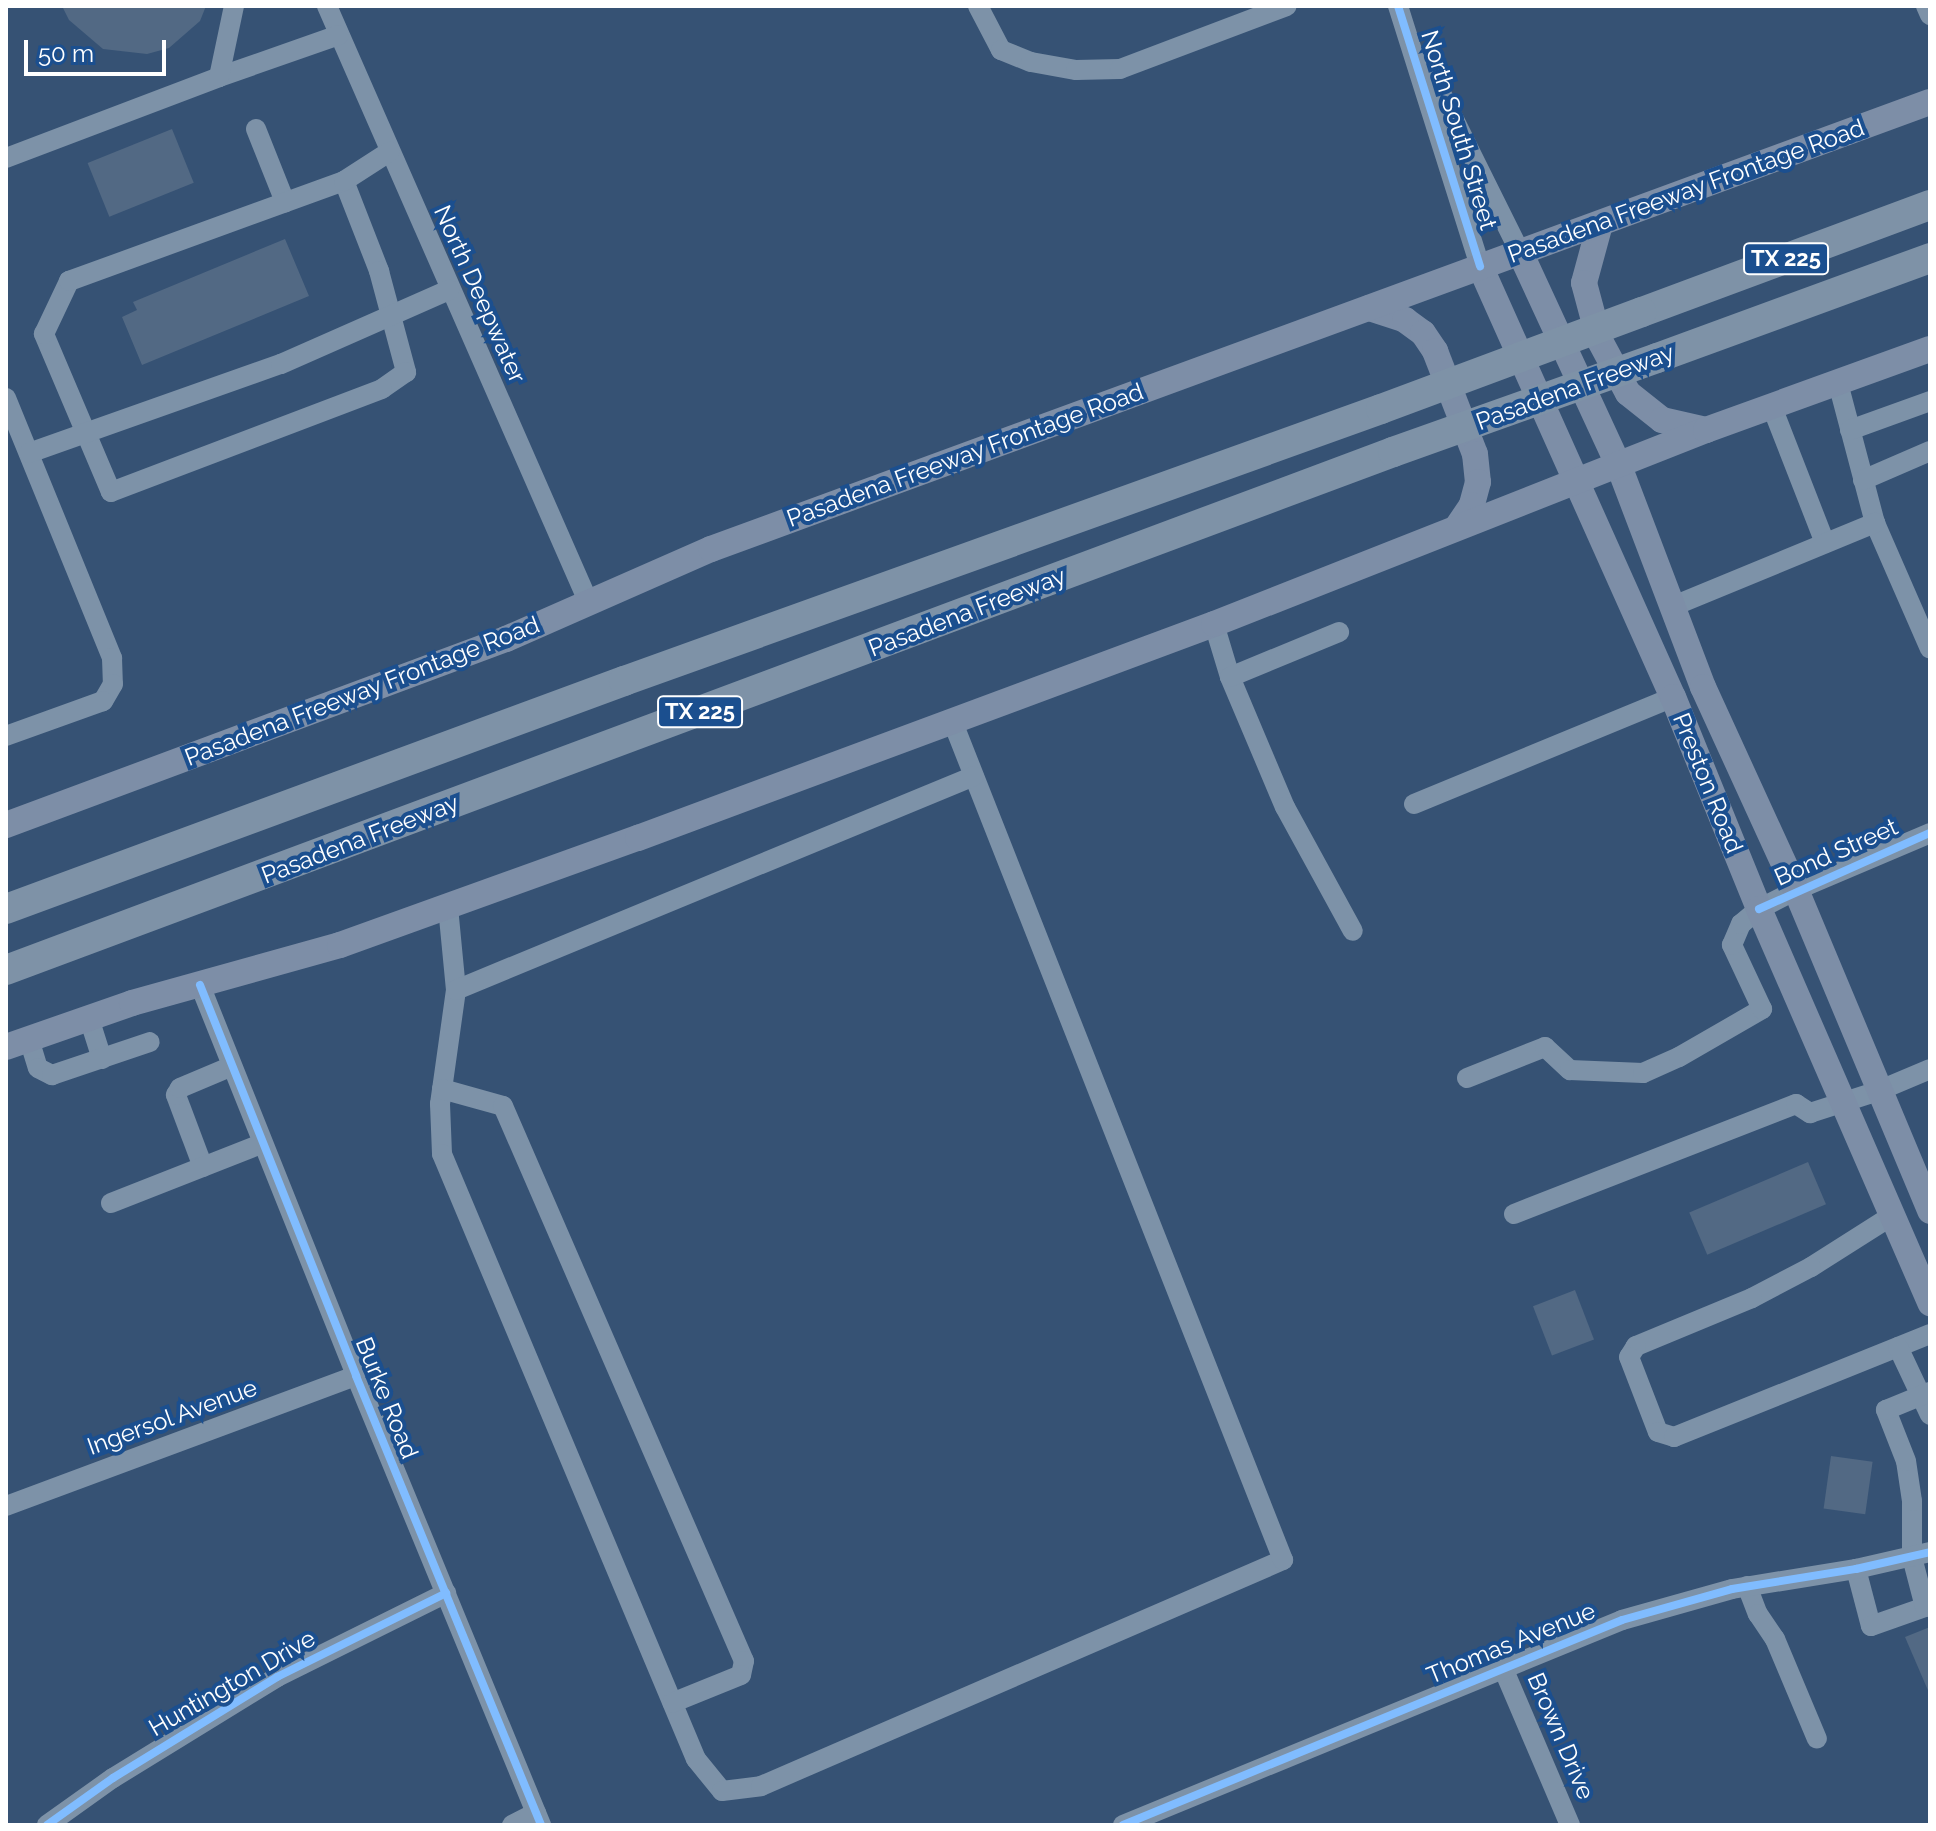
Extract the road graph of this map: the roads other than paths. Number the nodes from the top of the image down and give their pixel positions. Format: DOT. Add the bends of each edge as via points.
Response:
graph roads {
  1 [pos="234,6"];
  2 [pos="327,6"];
  3 [pos="978,6"];
  4 [pos="1287,6"];
  5 [pos="1926,6"];
  6 [pos="1401,14"];
  7 [pos="1930,15"];
  8 [pos="339,35"];
  9 [pos="219,77"];
  10 [pos="1930,102"];
  11 [pos="256,129"];
  12 [pos="389,152"];
  13 [pos="6,158"];
  14 [pos="344,181"];
  15 [pos="285,202"];
  16 [pos="1930,205"];
  17 [pos="1600,224"];
  18 [pos="1520,252"];
  19 [pos="1930,258"];
  20 [pos="1480,266"];
  21 [pos="449,290"];
  22 [pos="1369,308"];
  23 [pos="391,314"];
  24 [pos="1930,349"];
  25 [pos="1838,383"];
  26 [pos="7,401"];
  27 [pos="1930,401"];
  28 [pos="1772,407"];
  29 [pos="1706,430"];
  30 [pos="1850,430"];
  31 [pos="86,433"];
  32 [pos="1930,451"];
  33 [pos="29,453"];
  34 [pos="1619,466"];
  35 [pos="1863,480"];
  36 [pos="1577,484"];
  37 [pos="1875,523"];
  38 [pos="1457,527"];
  39 [pos="1825,543"];
  40 [pos="588,601"];
  41 [pos="1671,607"];
  42 [pos="1214,624"];
  43 [pos="1339,632"];
  44 [pos="1930,649"];
  45 [pos="1230,677"];
  46 [pos="1703,687"];
  47 [pos="1673,697"];
  48 [pos="952,720"];
  49 [pos="6,736"];
  50 [pos="974,776"];
  51 [pos="1414,804"];
  52 [pos="6,825"];
  53 [pos="1930,833"];
  54 [pos="1796,890"];
  55 [pos="448,907"];
  56 [pos="6,909"];
  57 [pos="1759,909"];
  58 [pos="1353,931"];
  59 [pos="6,970"];
  60 [pos="200,985"];
  61 [pos="456,990"];
  62 [pos="89,1018"];
  63 [pos="150,1042"];
  64 [pos="17,1043"];
  65 [pos="102,1059"];
  66 [pos="232,1066"];
  67 [pos="1930,1069"];
  68 [pos="1467,1078"];
  69 [pos="442,1089"];
  70 [pos="1878,1091"];
  71 [pos="1844,1103"];
  72 [pos="263,1143"];
  73 [pos="203,1167"];
  74 [pos="111,1203"];
  75 [pos="1930,1211"];
  76 [pos="1514,1214"];
  77 [pos="1893,1215"];
  78 [pos="1930,1303"];
  79 [pos="1930,1334"];
  80 [pos="1898,1347"];
  81 [pos="356,1376"];
  82 [pos="1927,1401"];
  83 [pos="6,1506"];
  84 [pos="1921,1524"];
  85 [pos="1921,1555"];
  86 [pos="1856,1569"];
  87 [pos="1747,1586"];
  88 [pos="446,1593"];
  89 [pos="1927,1606"];
  90 [pos="1503,1668"];
  91 [pos="672,1703"];
  92 [pos="1817,1739"];
  93 [pos="539,1819"];
  94 [pos="47,1825"];
  95 [pos="512,1825"];
  96 [pos="1123,1825"];
  97 [pos="1570,1825"];
  1 -- 9 [label="street"];
  2 -- 8 [label="street, North Deepwater"];
  3 -- 4 [label="street" via="1001,50 1076,70 1120,69"];
  5 -- 7 [label="street"];
  6 -- 18 [label="street"];
  6 -- 20 [label="street, North South Street"];
  8 -- 9 [label="street"];
  8 -- 12 [label="street, North Deepwater"];
  9 -- 13 [label="street"];
  10 -- 17 [label="main road, Pasadena Freeway Frontage Road"];
  11 -- 15 [label="street"];
  12 -- 14 [label="street"];
  12 -- 21 [label="street, North Deepwater"];
  14 -- 15 [label="street"];
  14 -- 23 [label="street"];
  15 -- 31 [label="street" via="69,281 44,334"];
  16 -- 56 [label="highway, Pasadena Freeway / TX 225, bridge"];
  17 -- 18 [label="main road, Pasadena Freeway Frontage Road"];
  17 -- 29 [label="main road" via="1584,283 1599,339 1628,393 1662,420"];
  18 -- 20 [label="main road, Pasadena Freeway Frontage Road"];
  18 -- 34 [label="main road, Preston Road"];
  19 -- 59 [label="highway, Pasadena Freeway / TX 225, bridge" via="1393,452"];
  20 -- 22 [label="main road, Pasadena Freeway Frontage Road"];
  20 -- 36 [label="main road, Preston Road"];
  21 -- 23 [label="street"];
  21 -- 40 [label="street, North Deepwater"];
  22 -- 38 [label="main road" via="1405,320 1435,351 1475,454 1478,482 1472,505"];
  22 -- 40 [label="main road, Pasadena Freeway Frontage Road" via="711,549"];
  23 -- 31 [label="street" via="281,364"];
  23 -- 31 [label="street" via="406,372 382,389 111,492"];
  24 -- 25 [label="main road"];
  25 -- 28 [label="main road"];
  25 -- 30 [label="street"];
  26 -- 33 [label="street"];
  27 -- 30 [label="street"];
  28 -- 29 [label="main road"];
  28 -- 39 [label="street"];
  29 -- 34 [label="main road"];
  30 -- 35 [label="street"];
  31 -- 33 [label="street"];
  32 -- 35 [label="street"];
  33 -- 49 [label="street" via="112,658 113,684 103,701"];
  34 -- 36 [label="main road"];
  34 -- 41 [label="main road, Preston Road"];
  35 -- 37 [label="street"];
  36 -- 38 [label="main road"];
  36 -- 47 [label="main road, Preston Road"];
  37 -- 39 [label="street"];
  37 -- 44 [label="street"];
  38 -- 42 [label="main road"];
  39 -- 41 [label="street"];
  40 -- 52 [label="main road, Pasadena Freeway Frontage Road" via="506,639"];
  41 -- 46 [label="main road, Preston Road"];
  42 -- 45 [label="street"];
  42 -- 48 [label="main road"];
  43 -- 45 [label="street"];
  45 -- 58 [label="street" via="1285,807"];
  46 -- 47 [label="main road"];
  46 -- 54 [label="main road, Preston Road"];
  47 -- 51 [label="street"];
  47 -- 57 [label="main road, Preston Road"];
  48 -- 50 [label="street"];
  48 -- 55 [label="main road"];
  50 -- 61 [label="street"];
  50 -- 91 [label="street" via="1283,1560 761,1786 722,1791 696,1759"];
  53 -- 54 [label="street, Bond Street"];
  54 -- 57 [label="street, Bond Street"];
  54 -- 70 [label="main road, Preston Road"];
  55 -- 60 [label="main road" via="326,950"];
  55 -- 61 [label="street"];
  57 -- 68 [label="street" via="1741,924 1732,945 1762,1009 1643,1073 1570,1070 1545,1047"];
  57 -- 71 [label="main road, Preston Road"];
  60 -- 62 [label="main road"];
  60 -- 66 [label="street, Burke Road"];
  61 -- 69 [label="street"];
  62 -- 64 [label="main road"];
  62 -- 65 [label="street"];
  63 -- 65 [label="street"];
  64 -- 65 [label="street" via="38,1068 52,1075"];
  66 -- 72 [label="street, Burke Road"];
  66 -- 73 [label="street" via="180,1088 176,1095"];
  67 -- 70 [label="street"];
  69 -- 91 [label="street" via="442,1154"];
  69 -- 91 [label="street" via="503,1106 744,1661 741,1675"];
  70 -- 71 [label="street"];
  70 -- 75 [label="main road, Preston Road"];
  71 -- 76 [label="street" via="1810,1113 1796,1104"];
  71 -- 77 [label="main road, Preston Road"];
  72 -- 73 [label="street"];
  72 -- 81 [label="street, Burke Road"];
  73 -- 74 [label="street"];
  77 -- 78 [label="main road, Preston Road"];
  77 -- 80 [label="street" via="1811,1267 1636,1346 1629,1357 1658,1432 1674,1437"];
  79 -- 80 [label="street"];
  80 -- 82 [label="street"];
  81 -- 83 [label="street, Ingersol Avenue"];
  81 -- 88 [label="street, Burke Road"];
  82 -- 84 [label="street" via="1886,1410 1906,1461"];
  84 -- 85 [label="street"];
  85 -- 86 [label="street, Thomas Avenue"];
  85 -- 89 [label="street"];
  86 -- 87 [label="street, Thomas Avenue"];
  86 -- 89 [label="street" via="1871,1626"];
  87 -- 90 [label="street, Thomas Avenue" via="1636,1615"];
  87 -- 92 [label="street"];
  88 -- 93 [label="street, Burke Road"];
  88 -- 94 [label="street, Huntington Drive" via="251,1692"];
  90 -- 96 [label="street, Thomas Avenue"];
  90 -- 97 [label="street, Brown Drive"];
  93 -- 95 [label="street"];
}
